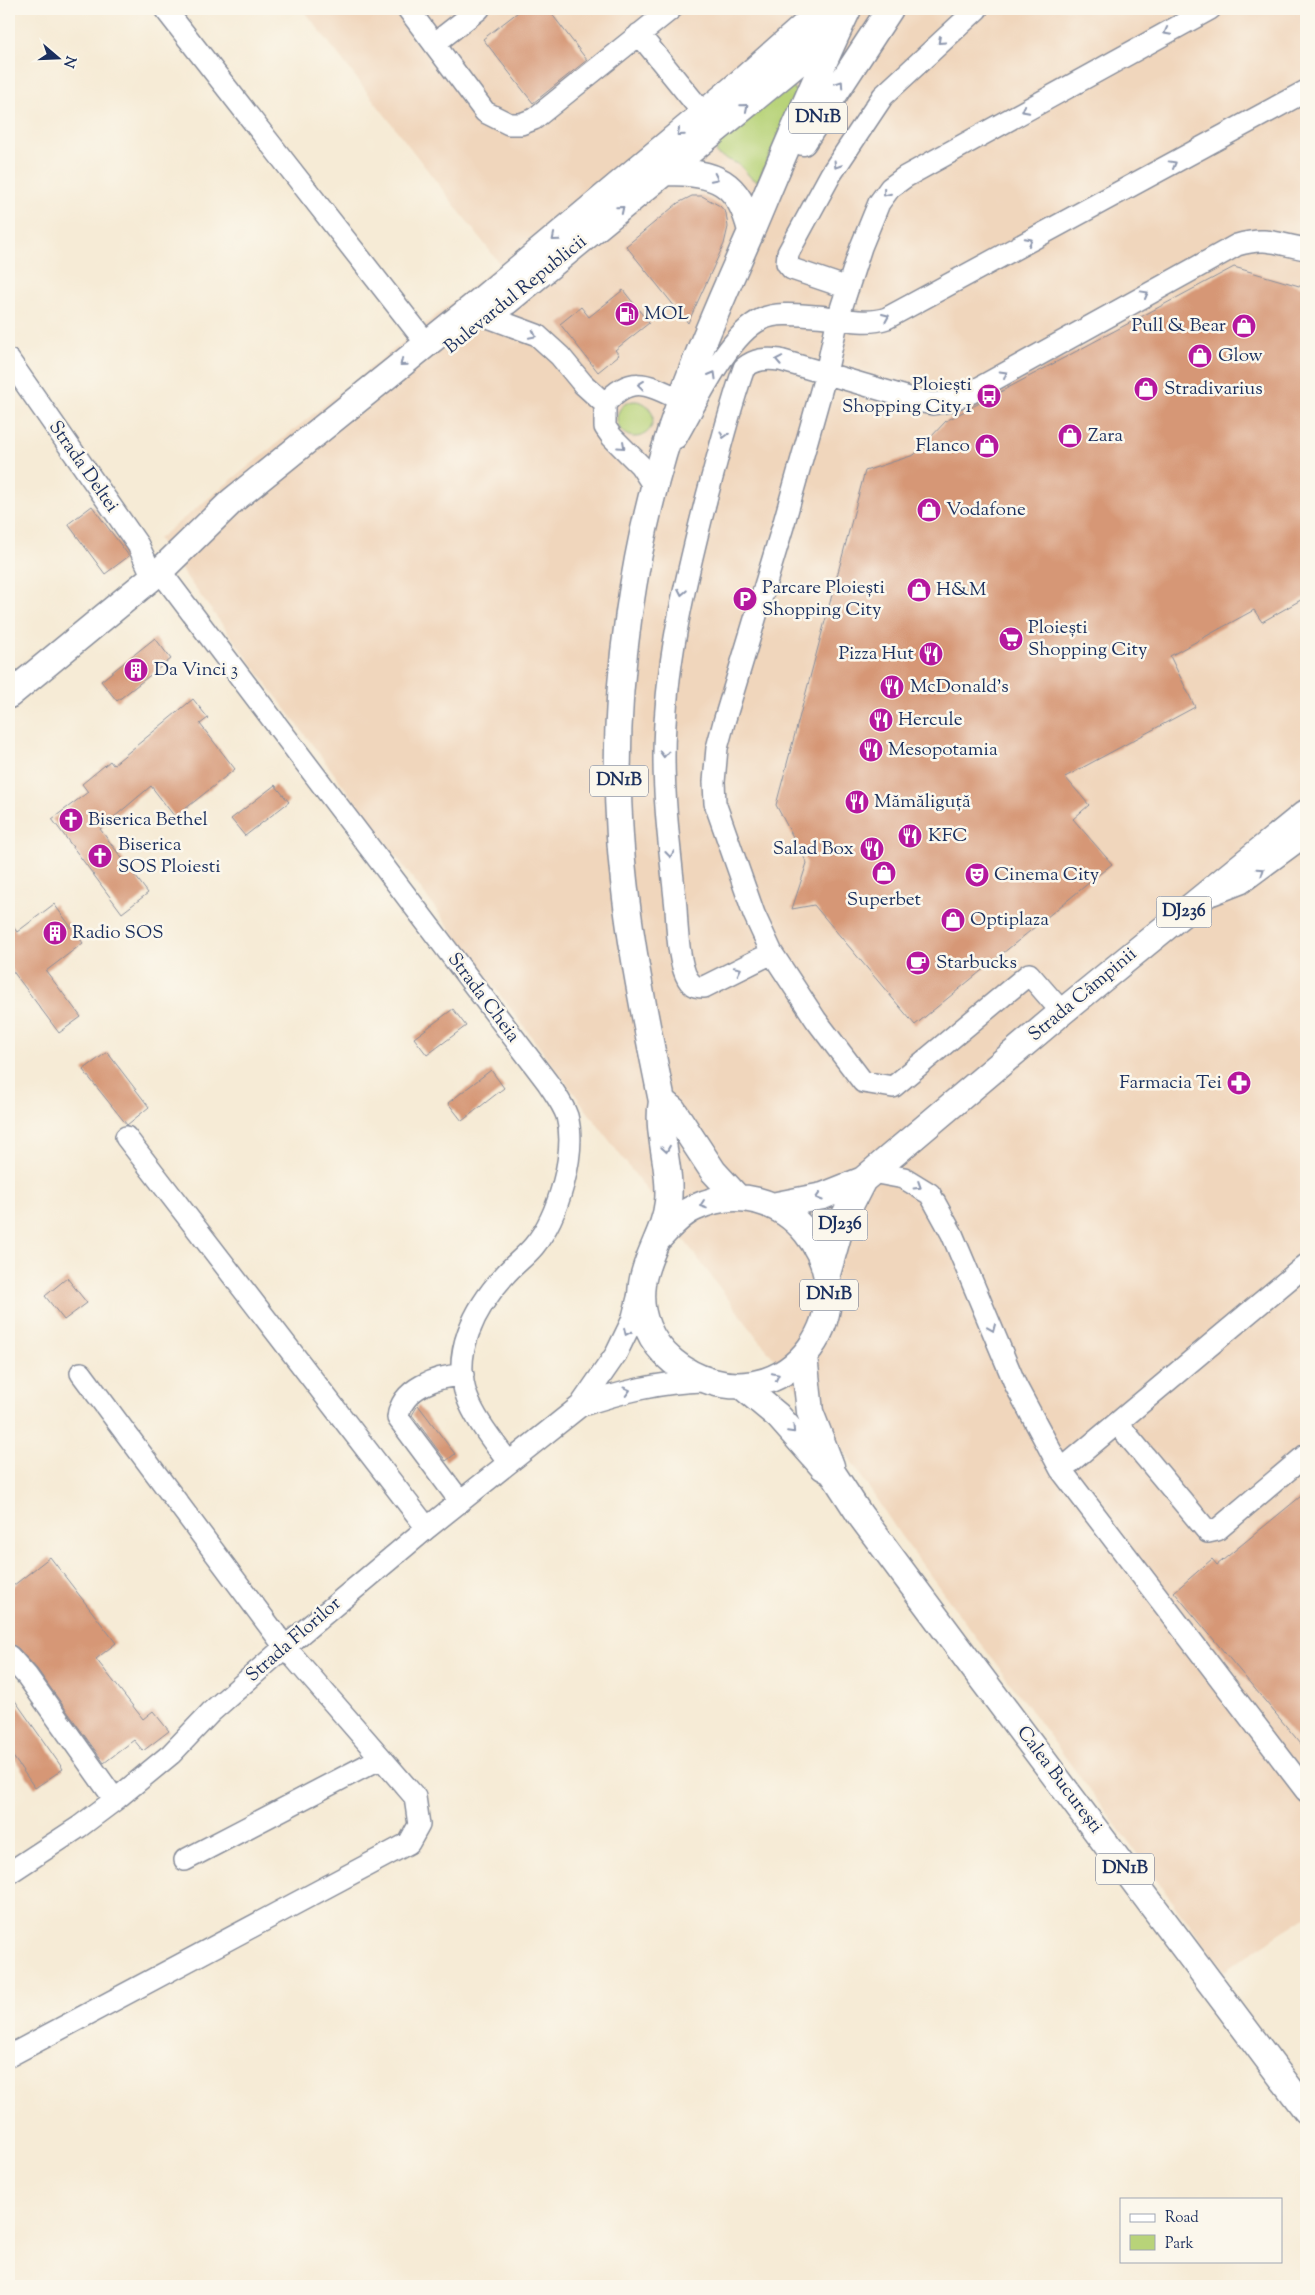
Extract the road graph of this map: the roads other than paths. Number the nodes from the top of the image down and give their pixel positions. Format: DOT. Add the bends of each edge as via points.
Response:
graph roads {
  1 [pos="165,9"];
  2 [pos="408,9"];
  3 [pos="479,9"];
  4 [pos="671,9"];
  5 [pos="805,9"];
  6 [pos="824,9"];
  7 [pos="864,9"];
  8 [pos="890,9"];
  9 [pos="977,9"];
  10 [pos="1210,9"];
  11 [pos="843,19"];
  12 [pos="639,34"];
  13 [pos="796,34"];
  14 [pos="434,44"];
  15 [pos="1306,91"];
  16 [pos="703,113"];
  17 [pos="667,172"];
  18 [pos="751,231"];
  19 [pos="1306,249"];
  20 [pos="848,288"];
  21 [pos="488,317"];
  22 [pos="838,318"];
  23 [pos="427,344"];
  24 [pos="9,360"];
  25 [pos="826,373"];
  26 [pos="681,400"];
  27 [pos="604,404"];
  28 [pos="662,462"];
  29 [pos="655,488"];
  30 [pos="157,574"];
  31 [pos="9,695"];
  32 [pos="1306,813"];
  33 [pos="1306,835"];
  34 [pos="1201,899"];
  35 [pos="772,954"];
  36 [pos="1062,1012"];
  37 [pos="662,1101"];
  38 [pos="126,1137"];
  39 [pos="868,1176"];
  40 [pos="738,1198"];
  41 [pos="772,1206"];
  42 [pos="660,1237"];
  43 [pos="1306,1265"];
  44 [pos="827,1274"];
  45 [pos="642,1285"];
  46 [pos="804,1356"];
  47 [pos="81,1372"];
  48 [pos="464,1375"];
  49 [pos="703,1381"];
  50 [pos="742,1386"];
  51 [pos="580,1406"];
  52 [pos="1117,1423"];
  53 [pos="1306,1455"];
  54 [pos="508,1462"];
  55 [pos="1060,1470"];
  56 [pos="832,1472"];
  57 [pos="460,1501"];
  58 [pos="427,1528"];
  59 [pos="285,1647"];
  60 [pos="9,1656"];
  61 [pos="381,1758"];
  62 [pos="1306,1792"];
  63 [pos="115,1800"];
  64 [pos="185,1860"];
  65 [pos="9,1873"];
  66 [pos="9,2056"];
  67 [pos="1306,2110"];
  1 -- 23 [label="street"];
  2 -- 14 [label="street"];
  3 -- 14 [label="street"];
  4 -- 12 [label="street"];
  5 -- 13 [label="street"];
  6 -- 13 [label="main road, Bulevardul Republicii"];
  7 -- 11 [label="main road, Bulevardul Republicii"];
  18 -- 8 [label="main road, DN1B, one-way" via="823,110"];
  9 -- 20 [label="street, one-way" via="884,96 831,174 788,253 787,263 792,269"];
  10 -- 20 [label="street, one-way" via="890,188 876,209"];
  17 -- 11 [label="main road, Bulevardul Republicii, one-way"];
  11 -- 18 [label="main road, DN1B"];
  12 -- 14 [label="street" via="534,119 521,124 509,124 485,112"];
  12 -- 16 [label="street"];
  13 -- 16 [label="main road, Bulevardul Republicii"];
  22 -- 15 [label="street, one-way" via="866,321 887,318"];
  16 -- 23 [label="main road, Bulevardul Republicii, one-way"];
  17 -- 18 [label="main road, one-way" via="709,175 727,184 746,211"];
  21 -- 17 [label="main road, Bulevardul Republicii, one-way"];
  18 -- 26 [label="main road, DN1B"];
  25 -- 19 [label="street, one-way" via="923,402 946,402 995,379 1237,245 1255,239"];
  20 -- 22 [label="street"];
  21 -- 27 [label="street, one-way" via="537,335"];
  21 -- 30 [label="main road, Bulevardul Republicii" via="242,514"];
  22 -- 25 [label="street"];
  28 -- 22 [label="street, one-way" via="733,342 748,328 763,318 783,315"];
  23 -- 30 [label="main road, Bulevardul Republicii, one-way" via="232,501"];
  24 -- 30 [label="street, Strada Deltei"];
  25 -- 35 [label="street" via="715,764 715,803 754,914"];
  25 -- 35 [label="street, one-way" via="769,359 752,362 744,368 683,589 670,674 664,756 665,806 684,969 694,986 704,987"];
  26 -- 27 [label="street, one-way" via="636,383 624,386"];
  26 -- 28 [label="main road, DN1B"];
  27 -- 29 [label="street, one-way" via="605,428 640,465"];
  28 -- 29 [label="main road, DN1B"];
  29 -- 37 [label="main road, DN1B" via="630,606 619,773 620,833 634,962"];
  30 -- 31 [label="main road, Bulevardul Republicii"];
  30 -- 48 [label="street, Strada Cheia" via="548,1083 566,1115 570,1135 569,1156 551,1217 533,1246 483,1302 470,1327 463,1353"];
  32 -- 34 [label="main road, Strada Câmpinii / DJ236"];
  34 -- 33 [label="street, one-way" via="1241,884"];
  34 -- 36 [label="main road, Strada Câmpinii / DJ236"];
  35 -- 36 [label="street" via="832,1044 862,1082 893,1087 1029,974"];
  36 -- 39 [label="main road, Strada Câmpinii / DJ236"];
  37 -- 40 [label="main road" via="673,1110 713,1171"];
  37 -- 42 [label="main road, DN1B, one-way" via="660,1115 670,1186"];
  38 -- 58 [label="street"];
  39 -- 41 [label="main road, DJ236, one-way" via="804,1201"];
  39 -- 44 [label="main road, DJ236" via="842,1221"];
  39 -- 55 [label="street, one-way" via="904,1178 930,1194 952,1234 1016,1386"];
  40 -- 41 [label="main road, DN1B"];
  40 -- 42 [label="main road, DN1B, one-way" via="716,1200 694,1208 675,1220"];
  41 -- 44 [label="main road, DN1B" via="788,1214 808,1233 822,1257"];
  42 -- 45 [label="main road, DN1B" via="648,1260"];
  43 -- 52 [label="street"];
  44 -- 46 [label="main road, DN1B" via="826,1318"];
  45 -- 49 [label="main road, DN1B" via="642,1306 656,1343 684,1372"];
  45 -- 51 [label="street, one-way" via="632,1321 616,1354"];
  50 -- 46 [label="main road, DN1B, one-way" via="776,1377"];
  46 -- 56 [label="main road, DN1B" via="810,1412 831,1462"];
  47 -- 59 [label="street"];
  48 -- 54 [label="street, Strada Cheia" via="467,1396 476,1415"];
  48 -- 57 [label="street" via="431,1379 406,1398 398,1418"];
  49 -- 50 [label="main road, DN1B" via="722,1386"];
  51 -- 49 [label="street, one-way" via="633,1389 674,1381"];
  50 -- 56 [label="main road, DN1B, one-way" via="778,1416 823,1467"];
  51 -- 54 [label="street, Strada Florilor"];
  52 -- 53 [label="street" via="1208,1532 1217,1530"];
  52 -- 55 [label="street"];
  54 -- 57 [label="street, Strada Florilor"];
  55 -- 62 [label="street"];
  56 -- 67 [label="main road, Calea București / DN1B" via="860,1515"];
  57 -- 58 [label="street, Strada Florilor"];
  58 -- 59 [label="street, Strada Florilor"];
  59 -- 61 [label="street"];
  59 -- 63 [label="street, Strada Florilor" via="211,1712 171,1754"];
  60 -- 63 [label="street" via="27,1676"];
  61 -- 64 [label="street"];
  61 -- 66 [label="street" via="415,1797 419,1826 409,1843"];
  63 -- 65 [label="street, Strada Florilor"];
}
